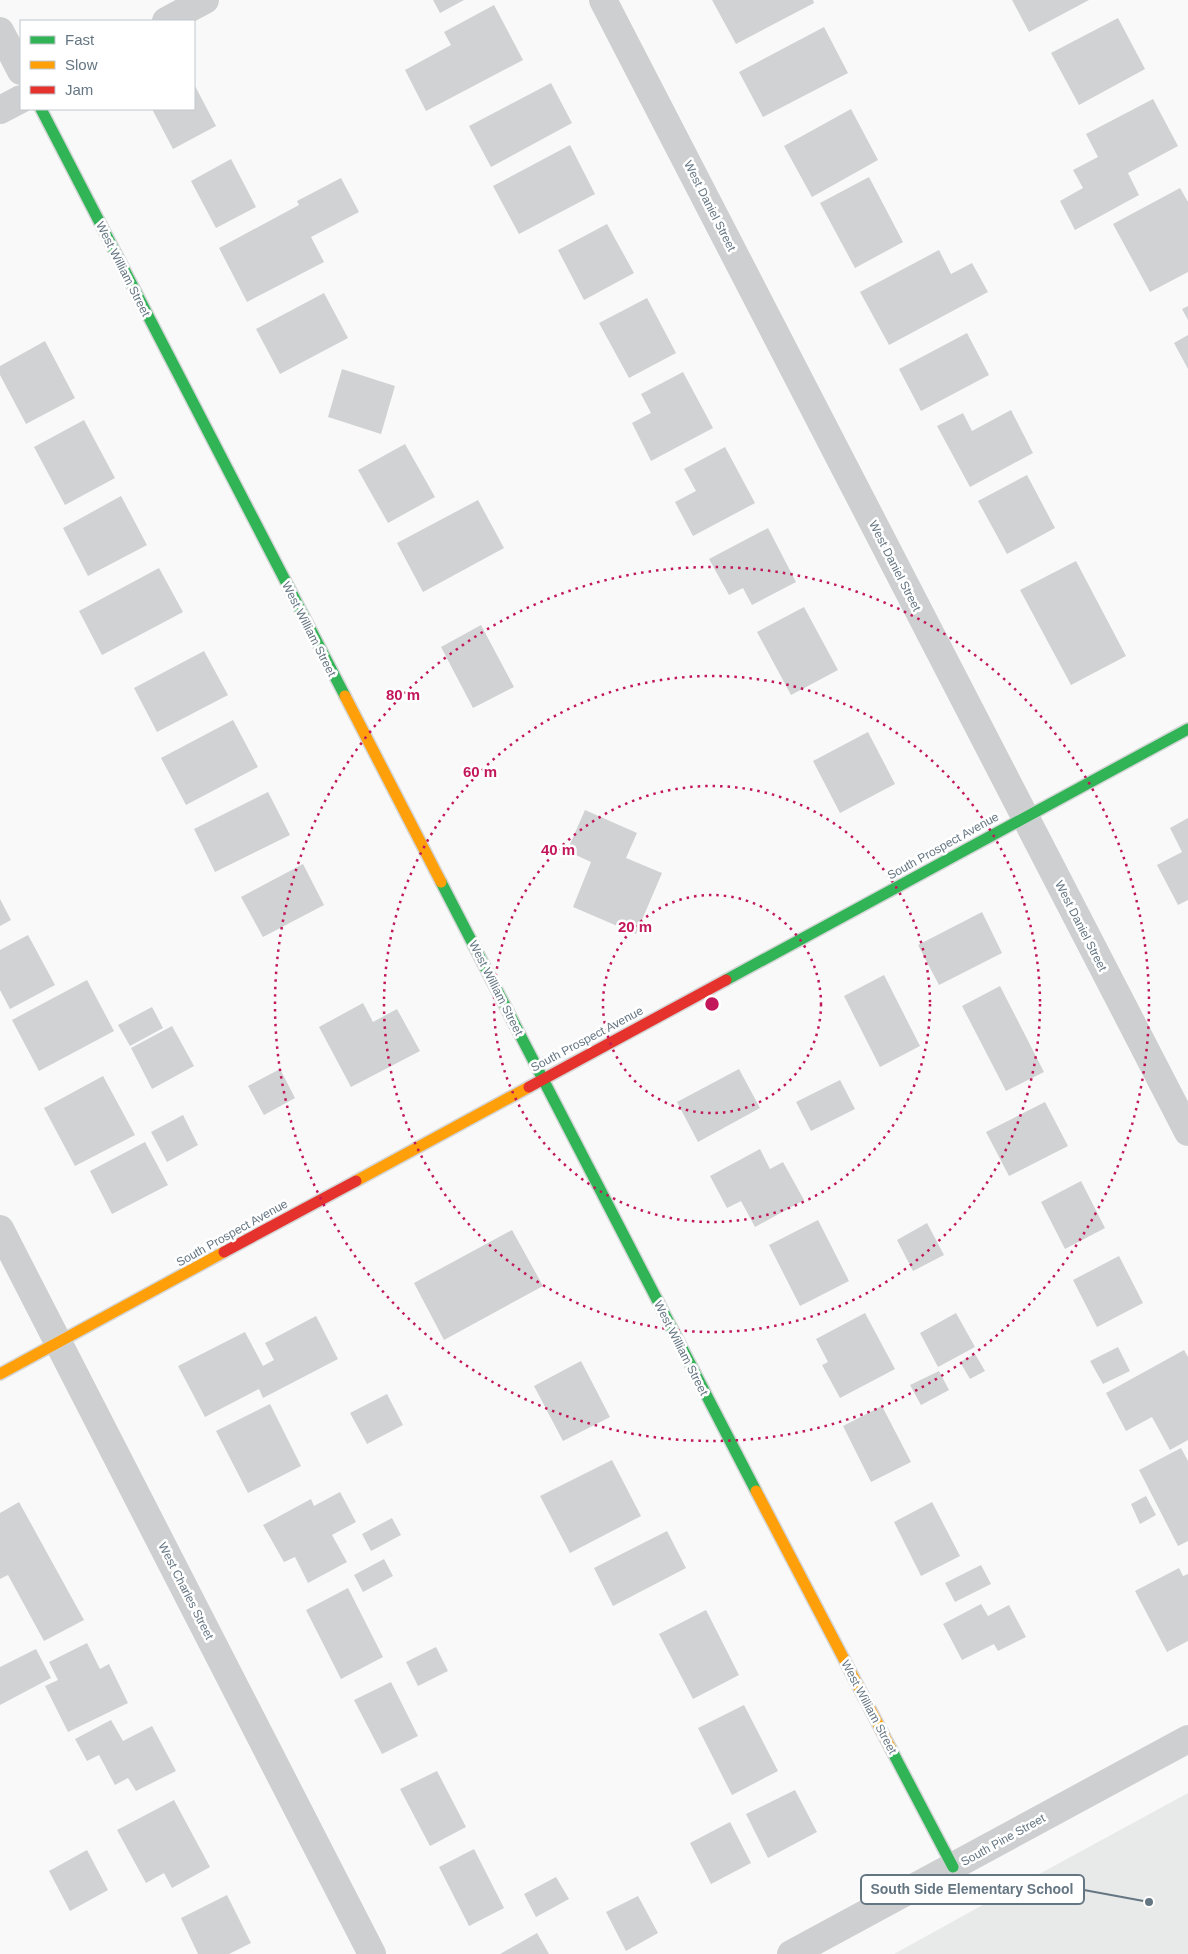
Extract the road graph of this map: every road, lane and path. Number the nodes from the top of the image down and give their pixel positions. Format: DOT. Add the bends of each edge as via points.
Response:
graph roads {
  1 [pos="205,0"];
  2 [pos="603,0"];
  3 [pos="168,20"];
  4 [pos="0,31"];
  5 [pos="20,69"];
  6 [pos="20,100"];
  7 [pos="0,110"];
  8 [pos="42,110"];
  9 [pos="1188,729"];
  10 [pos="1024,817"];
  11 [pos="542,1079"];
  12 [pos="1188,1132"];
  13 [pos="0,1229"];
  14 [pos="58,1342"];
  15 [pos="0,1374"];
  16 [pos="1188,1739"];
  17 [pos="953,1867"];
  18 [pos="372,1954"];
  19 [pos="791,1954"];
  1 -- 3 [label="street"];
  2 -- 10 [label="street, West Daniel Street"];
  4 -- 5 [label="street"];
  6 -- 7 [label="street"];
  8 -- 11 [label="street, West William Street"];
  9 -- 10 [label="street, South Prospect Avenue"];
  10 -- 11 [label="street, South Prospect Avenue"];
  10 -- 12 [label="street, West Daniel Street"];
  11 -- 14 [label="street, South Prospect Avenue"];
  11 -- 17 [label="street, West William Street"];
  13 -- 14 [label="street, West Charles Street"];
  14 -- 15 [label="street, South Prospect Avenue"];
  14 -- 18 [label="street, West Charles Street"];
  16 -- 17 [label="street, South Pine Street"];
  17 -- 19 [label="street, South Pine Street"];
}
